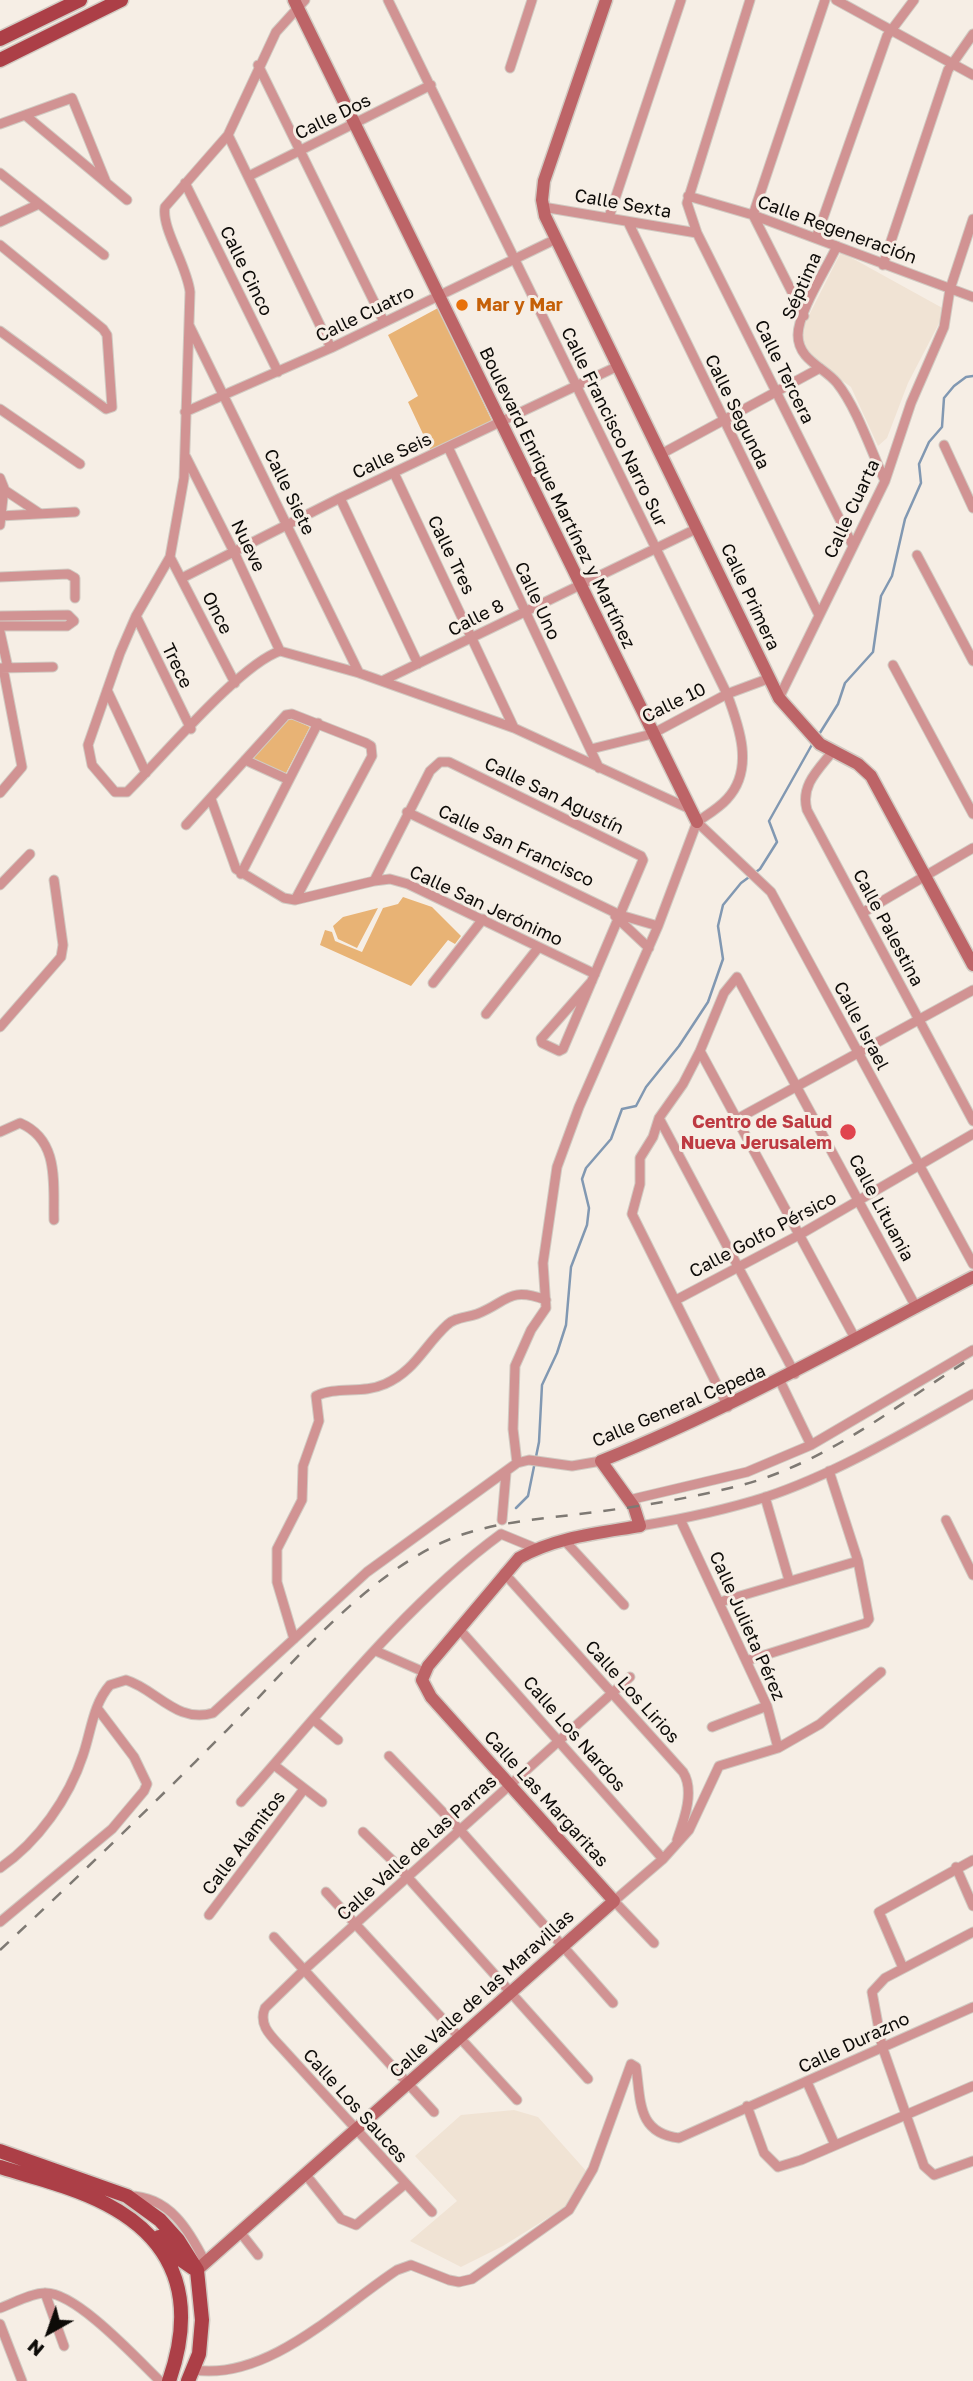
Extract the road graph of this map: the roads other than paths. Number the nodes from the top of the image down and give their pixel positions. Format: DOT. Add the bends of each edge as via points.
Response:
graph roads {
  1 [pos="80,0"];
  2 [pos="121,0"];
  3 [pos="388,0"];
  4 [pos="532,0"];
  5 [pos="606,0"];
  6 [pos="681,0"];
  7 [pos="750,0"];
  8 [pos="825,0"];
  9 [pos="836,0"];
  10 [pos="914,0"];
  11 [pos="299,2"];
  12 [pos="890,29"];
  13 [pos="973,34"];
  14 [pos="0,39"];
  15 [pos="0,60"];
  16 [pos="951,64"];
  17 [pos="258,65"];
  18 [pos="510,68"];
  19 [pos="973,75"];
  20 [pos="431,85"];
  21 [pos="25,115"];
  22 [pos="0,124"];
  23 [pos="355,124"];
  24 [pos="228,135"];
  25 [pos="301,150"];
  26 [pos="0,173"];
  27 [pos="249,176"];
  28 [pos="106,182"];
  29 [pos="186,183"];
  30 [pos="688,196"];
  31 [pos="127,200"];
  32 [pos="39,204"];
  33 [pos="543,207"];
  34 [pos="753,215"];
  35 [pos="609,218"];
  36 [pos="973,219"];
  37 [pos="0,222"];
  38 [pos="628,222"];
  39 [pos="697,233"];
  40 [pos="816,238"];
  41 [pos="556,239"];
  42 [pos="0,245"];
  43 [pos="837,246"];
  44 [pos="104,255"];
  45 [pos="514,259"];
  46 [pos="883,265"];
  47 [pos="950,289"];
  48 [pos="439,296"];
  49 [pos="973,297"];
  50 [pos="804,316"];
  51 [pos="384,322"];
  52 [pos="189,325"];
  53 [pos="0,331"];
  54 [pos="331,348"];
  55 [pos="618,366"];
  56 [pos="820,368"];
  57 [pos="278,372"];
  58 [pos="578,386"];
  59 [pos="776,391"];
  60 [pos="225,396"];
  61 [pos="0,409"];
  62 [pos="185,412"];
  63 [pos="722,420"];
  64 [pos="502,421"];
  65 [pos="944,445"];
  66 [pos="448,447"];
  67 [pos="663,453"];
  68 [pos="185,456"];
  69 [pos="80,464"];
  70 [pos="394,472"];
  71 [pos="0,478"];
  72 [pos="885,481"];
  73 [pos="2,488"];
  74 [pos="340,498"];
  75 [pos="973,508"];
  76 [pos="75,512"];
  77 [pos="38,513"];
  78 [pos="1,519"];
  79 [pos="287,524"];
  80 [pos="698,528"];
  81 [pos="853,546"];
  82 [pos="655,549"];
  83 [pos="234,552"];
  84 [pos="916,555"];
  85 [pos="170,556"];
  86 [pos="0,577"];
  87 [pos="182,578"];
  88 [pos="580,583"];
  89 [pos="75,598"];
  90 [pos="524,611"];
  91 [pos="819,615"];
  92 [pos="0,616"];
  93 [pos="136,617"];
  94 [pos="0,626"];
  95 [pos="0,632"];
  96 [pos="473,637"];
  97 [pos="279,651"];
  98 [pos="973,662"];
  99 [pos="418,664"];
  100 [pos="893,665"];
  101 [pos="53,667"];
  102 [pos="4,668"];
  103 [pos="359,673"];
  104 [pos="770,678"];
  105 [pos="382,681"];
  106 [pos="235,683"];
  107 [pos="107,690"];
  108 [pos="727,694"];
  109 [pos="779,698"];
  110 [pos="318,723"];
  111 [pos="514,728"];
  112 [pos="191,729"];
  113 [pos="652,734"];
  114 [pos="591,749"];
  115 [pos="833,751"];
  116 [pos="244,760"];
  117 [pos="599,768"];
  118 [pos="146,774"];
  119 [pos="289,780"];
  120 [pos="0,793"];
  121 [pos="211,799"];
  122 [pos="690,809"];
  123 [pos="407,812"];
  124 [pos="973,814"];
  125 [pos="697,822"];
  126 [pos="187,825"];
  127 [pos="973,848"];
  128 [pos="30,854"];
  129 [pos="241,874"];
  130 [pos="925,876"];
  131 [pos="54,880"];
  132 [pos="374,881"];
  133 [pos="0,885"];
  134 [pos="295,900"];
  135 [pos="862,913"];
  136 [pos="616,915"];
  137 [pos="483,919"];
  138 [pos="658,926"];
  139 [pos="538,948"];
  140 [pos="649,948"];
  141 [pos="973,965"];
  142 [pos="593,977"];
  143 [pos="433,983"];
  144 [pos="973,990"];
  145 [pos="486,1014"];
  146 [pos="919,1019"];
  147 [pos="0,1027"];
  148 [pos="700,1051"];
  149 [pos="859,1054"];
  150 [pos="797,1087"];
  151 [pos="659,1118"];
  152 [pos="737,1119"];
  153 [pos="973,1121"];
  154 [pos="0,1132"];
  155 [pos="973,1134"];
  156 [pos="919,1166"];
  157 [pos="859,1200"];
  158 [pos="54,1220"];
  159 [pos="799,1235"];
  160 [pos="973,1264"];
  161 [pos="738,1266"];
  162 [pos="973,1277"];
  163 [pos="546,1300"];
  164 [pos="676,1300"];
  165 [pos="916,1307"];
  166 [pos="856,1340"];
  167 [pos="973,1350"];
  168 [pos="794,1374"];
  169 [pos="780,1381"];
  170 [pos="973,1394"];
  171 [pos="728,1407"];
  172 [pos="811,1445"];
  173 [pos="601,1461"];
  174 [pos="517,1463"];
  175 [pos="829,1471"];
  176 [pos="506,1473"];
  177 [pos="765,1497"];
  178 [pos="629,1500"];
  179 [pos="680,1519"];
  180 [pos="946,1520"];
  181 [pos="640,1526"];
  182 [pos="502,1527"];
  183 [pos="564,1540"];
  184 [pos="536,1548"];
  185 [pos="969,1556"];
  186 [pos="858,1561"];
  187 [pos="504,1573"];
  188 [pos="973,1575"];
  189 [pos="789,1580"];
  190 [pos="720,1602"];
  191 [pos="624,1605"];
  192 [pos="460,1630"];
  193 [pos="294,1639"];
  194 [pos="376,1651"];
  195 [pos="746,1661"];
  196 [pos="424,1672"];
  197 [pos="881,1672"];
  198 [pos="630,1677"];
  199 [pos="612,1693"];
  200 [pos="767,1706"];
  201 [pos="97,1708"];
  202 [pos="314,1720"];
  203 [pos="712,1727"];
  204 [pos="559,1739"];
  205 [pos="338,1740"];
  206 [pos="778,1748"];
  207 [pos="388,1756"];
  208 [pos="274,1765"];
  209 [pos="511,1783"];
  210 [pos="304,1790"];
  211 [pos="241,1802"];
  212 [pos="322,1802"];
  213 [pos="460,1830"];
  214 [pos="363,1832"];
  215 [pos="674,1849"];
  216 [pos="663,1859"];
  217 [pos="973,1860"];
  218 [pos="956,1867"];
  219 [pos="0,1868"];
  220 [pos="408,1878"];
  221 [pos="326,1892"];
  222 [pos="614,1901"];
  223 [pos="973,1906"];
  224 [pos="209,1915"];
  225 [pos="0,1922"];
  226 [pos="356,1925"];
  227 [pos="973,1932"];
  228 [pos="274,1937"];
  229 [pos="654,1943"];
  230 [pos="561,1946"];
  231 [pos="903,1968"];
  232 [pos="303,1971"];
  233 [pos="508,1992"];
  234 [pos="613,2003"];
  235 [pos="973,2007"];
  236 [pos="261,2017"];
  237 [pos="456,2038"];
  238 [pos="883,2046"];
  239 [pos="588,2079"];
  240 [pos="807,2082"];
  241 [pos="407,2084"];
  242 [pos="973,2086"];
  243 [pos="517,2100"];
  244 [pos="747,2106"];
  245 [pos="434,2112"];
  246 [pos="906,2115"];
  247 [pos="356,2132"];
  248 [pos="835,2145"];
  249 [pos="0,2151"];
  250 [pos="973,2161"];
  251 [pos="0,2166"];
  252 [pos="306,2175"];
  253 [pos="405,2184"];
  254 [pos="106,2204"];
  255 [pos="432,2212"];
  256 [pos="240,2232"];
  257 [pos="258,2255"];
  258 [pos="201,2266"];
  259 [pos="45,2293"];
  260 [pos="0,2308"];
  261 [pos="0,2323"];
  262 [pos="64,2346"];
  263 [pos="191,2376"];
  264 [pos="22,2381"];
  265 [pos="160,2381"];
  266 [pos="171,2381"];
  1 -- 14 [label="main road"];
  2 -- 15 [label="main road"];
  3 -- 20 [label="street, Calle Francisco Narro Sur"];
  4 -- 18 [label="street"];
  5 -- 33 [label="street" via="544,181"];
  6 -- 35 [label="street"];
  7 -- 30 [label="street"];
  8 -- 34 [label="street"];
  9 -- 12 [label="street"];
  10 -- 12 [label="street"];
  11 -- 17 [label="street"];
  11 -- 23 [label="street, Boulevard Enrique Martínez y Martínez"];
  12 -- 16 [label="street"];
  12 -- 40 [label="street"];
  13 -- 16 [label="street"];
  16 -- 19 [label="street"];
  16 -- 46 [label="street"];
  17 -- 24 [label="street"];
  17 -- 25 [label="street"];
  20 -- 23 [label="street, Calle Dos"];
  20 -- 45 [label="street, Calle Francisco Narro Sur"];
  21 -- 22 [label="street"];
  21 -- 28 [label="street"];
  21 -- 28 [label="street" via="72,97"];
  23 -- 25 [label="street, Calle Dos"];
  23 -- 48 [label="street, Boulevard Enrique Martínez y Martínez"];
  24 -- 27 [label="street"];
  24 -- 29 [label="street"];
  25 -- 27 [label="street, Calle Dos"];
  25 -- 51 [label="street"];
  26 -- 32 [label="street"];
  27 -- 54 [label="street"];
  28 -- 31 [label="street"];
  29 -- 52 [label="street" via="167,202 163,214 189,278"];
  29 -- 57 [label="street, Calle Cinco"];
  30 -- 34 [label="street, Calle Regeneración"];
  30 -- 39 [label="street, Calle Tercera"];
  32 -- 37 [label="street"];
  32 -- 44 [label="street"];
  33 -- 35 [label="street, Calle Sexta"];
  33 -- 41 [label="street, Calle Primera"];
  34 -- 40 [label="street, Calle Regeneración"];
  34 -- 50 [label="street"];
  35 -- 38 [label="street, Calle Sexta"];
  36 -- 47 [label="street, Calle Cuarta"];
  38 -- 39 [label="street, Calle Sexta"];
  38 -- 63 [label="street, Calle Segunda"];
  39 -- 59 [label="street, Calle Tercera"];
  40 -- 43 [label="street, Calle Regeneración"];
  41 -- 45 [label="street, Calle Cuatro"];
  41 -- 55 [label="street, Calle Primera"];
  42 -- 53 [label="street" via="103,329 110,410"];
  43 -- 46 [label="street, Calle Regeneración"];
  43 -- 50 [label="street, Séptima"];
  45 -- 48 [label="street, Calle Cuatro"];
  45 -- 58 [label="street, Calle Francisco Narro Sur"];
  46 -- 47 [label="street, Calle Regeneración"];
  47 -- 49 [label="street, Calle Regeneración"];
  47 -- 72 [label="street, Calle Cuarta" via="944,327 911,403"];
  48 -- 51 [label="street, Calle Cuatro"];
  48 -- 64 [label="street, Boulevard Enrique Martínez y Martínez"];
  50 -- 56 [label="street, Séptima" via="798,342 805,356"];
  51 -- 54 [label="street, Calle Cuatro"];
  52 -- 60 [label="street, Calle Siete"];
  52 -- 62 [label="street"];
  54 -- 57 [label="street, Calle Cuatro"];
  55 -- 58 [label="street, Calle Seis"];
  55 -- 67 [label="street, Calle Primera"];
  56 -- 59 [label="street"];
  56 -- 72 [label="street, Séptima" via="842,390"];
  57 -- 60 [label="street, Calle Cuatro"];
  58 -- 64 [label="street, Calle Seis"];
  58 -- 82 [label="street, Calle Francisco Narro Sur"];
  59 -- 63 [label="street"];
  59 -- 81 [label="street, Calle Tercera"];
  60 -- 62 [label="street, Calle Cuatro"];
  60 -- 79 [label="street, Calle Siete"];
  61 -- 69 [label="street"];
  62 -- 68 [label="street"];
  63 -- 67 [label="street"];
  63 -- 91 [label="street, Calle Segunda"];
  64 -- 66 [label="street, Calle Seis"];
  64 -- 88 [label="street, Boulevard Enrique Martínez y Martínez"];
  65 -- 75 [label="street"];
  66 -- 70 [label="street, Calle Seis"];
  66 -- 90 [label="street, Calle Uno"];
  67 -- 80 [label="street, Calle Primera"];
  68 -- 83 [label="street, Nueve"];
  68 -- 85 [label="street"];
  70 -- 74 [label="street, Calle Seis"];
  70 -- 96 [label="street, Calle Tres"];
  71 -- 73 [label="street"];
  72 -- 81 [label="street, Calle Cuarta"];
  73 -- 77 [label="street"];
  73 -- 78 [label="street"];
  74 -- 79 [label="street, Calle Seis"];
  74 -- 99 [label="street"];
  76 -- 77 [label="street"];
  77 -- 78 [label="street"];
  79 -- 83 [label="street, Calle Seis"];
  79 -- 103 [label="street, Calle Siete"];
  80 -- 82 [label="street, Calle 8"];
  80 -- 104 [label="street, Calle Primera"];
  81 -- 91 [label="street, Calle Cuarta"];
  82 -- 88 [label="street, Calle 8"];
  82 -- 108 [label="street, Calle Francisco Narro Sur"];
  83 -- 87 [label="street, Calle Seis"];
  83 -- 97 [label="street, Nueve"];
  84 -- 98 [label="street"];
  85 -- 87 [label="street, Once"];
  85 -- 93 [label="street"];
  86 -- 89 [label="street" via="68,574 75,578"];
  87 -- 106 [label="street, Once"];
  88 -- 90 [label="street, Calle 8"];
  88 -- 113 [label="street, Boulevard Enrique Martínez y Martínez"];
  90 -- 96 [label="street, Calle 8"];
  90 -- 114 [label="street, Calle Uno"];
  91 -- 109 [label="street, Calle Cuarta"];
  92 -- 94 [label="street" via="68,615 74,621 67,626"];
  93 -- 107 [label="street"];
  93 -- 112 [label="street, Trece"];
  95 -- 102 [label="street"];
  96 -- 99 [label="street, Calle 8"];
  96 -- 111 [label="street, Calle Tres"];
  97 -- 103 [label="street"];
  97 -- 106 [label="street" via="262,659"];
  99 -- 105 [label="street, Calle 8"];
  100 -- 124 [label="street"];
  101 -- 102 [label="street"];
  102 -- 120 [label="street" via="22,767"];
  103 -- 105 [label="street"];
  104 -- 108 [label="street, Calle 10"];
  104 -- 109 [label="street, Calle Primera"];
  105 -- 111 [label="street"];
  106 -- 112 [label="street"];
  107 -- 118 [label="street"];
  107 -- 118 [label="street" via="88,745 89,760 118,794 127,792"];
  108 -- 113 [label="street, Calle 10"];
  108 -- 125 [label="street, Calle Francisco Narro Sur" via="743,742 737,785 726,801"];
  109 -- 115 [label="street, Calle Primera" via="805,730"];
  110 -- 116 [label="street" via="289,714"];
  110 -- 119 [label="street"];
  110 -- 134 [label="street" via="371,746 372,756"];
  111 -- 117 [label="street"];
  112 -- 118 [label="street"];
  113 -- 114 [label="street, Calle 10"];
  113 -- 122 [label="street, Boulevard Enrique Martínez y Martínez"];
  114 -- 117 [label="street, Calle Uno"];
  115 -- 130 [label="street, Calle Primera" via="871,776"];
  115 -- 135 [label="street, Calle Palestina" via="807,786 805,801"];
  116 -- 119 [label="street"];
  116 -- 121 [label="street"];
  117 -- 122 [label="street"];
  119 -- 129 [label="street"];
  121 -- 126 [label="street"];
  121 -- 129 [label="street" via="232,862"];
  122 -- 125 [label="street, Boulevard Enrique Martínez y Martínez"];
  123 -- 132 [label="street"];
  123 -- 136 [label="street, Calle San Francisco"];
  123 -- 136 [label="street, Calle San Agustín" via="430,771 440,762 449,762 638,853 643,860"];
  125 -- 138 [label="street"];
  125 -- 149 [label="street, Calle Israel" via="764,883"];
  127 -- 130 [label="street"];
  128 -- 133 [label="street"];
  129 -- 134 [label="street"];
  130 -- 135 [label="street"];
  130 -- 141 [label="street, Calle Primera"];
  131 -- 147 [label="street" via="63,945 55,967"];
  132 -- 134 [label="street, Calle San Jerónimo"];
  132 -- 137 [label="street, Calle San Jerónimo" via="408,884"];
  135 -- 146 [label="street, Calle Palestina"];
  136 -- 138 [label="street, Calle San Francisco"];
  136 -- 140 [label="street, Calle San Francisco"];
  136 -- 142 [label="street"];
  137 -- 139 [label="street, Calle San Jerónimo"];
  137 -- 143 [label="street"];
  138 -- 140 [label="street"];
  139 -- 142 [label="street, Calle San Jerónimo"];
  139 -- 145 [label="street"];
  140 -- 163 [label="street" via="557,1167 543,1263"];
  142 -- 142 [label="street" via="541,1040 542,1043 563,1049"];
  144 -- 146 [label="street"];
  146 -- 149 [label="street"];
  146 -- 153 [label="street, Calle Palestina"];
  148 -- 150 [label="street, Calle Lituania" via="724,993 737,977"];
  148 -- 151 [label="street"];
  148 -- 152 [label="street"];
  149 -- 150 [label="street"];
  149 -- 156 [label="street, Calle Israel"];
  150 -- 152 [label="street"];
  150 -- 157 [label="street, Calle Lituania"];
  151 -- 161 [label="street"];
  151 -- 164 [label="street" via="640,1158 640,1184 632,1214"];
  152 -- 159 [label="street"];
  154 -- 158 [label="street" via="20,1123 45,1143 53,1167"];
  155 -- 156 [label="street, Calle Golfo Pérsico"];
  156 -- 157 [label="street, Calle Golfo Pérsico"];
  156 -- 160 [label="street, Calle Israel"];
  157 -- 159 [label="street, Calle Golfo Pérsico"];
  157 -- 165 [label="street, Calle Lituania"];
  159 -- 161 [label="street, Calle Golfo Pérsico"];
  159 -- 166 [label="street"];
  161 -- 164 [label="street, Calle Golfo Pérsico"];
  161 -- 168 [label="street"];
  162 -- 165 [label="street, Calle General Cepeda"];
  163 -- 174 [label="street" via="545,1311 515,1366"];
  163 -- 193 [label="street" via="523,1293 505,1297 447,1325 414,1366 386,1384 316,1396 319,1421 303,1466 302,1500 277,1549 278,1582"];
  164 -- 171 [label="street"];
  165 -- 166 [label="street, Calle General Cepeda"];
  166 -- 168 [label="street, Calle General Cepeda"];
  167 -- 172 [label="street"];
  168 -- 169 [label="street, Calle General Cepeda"];
  169 -- 171 [label="street, Calle General Cepeda"];
  169 -- 172 [label="street"];
  170 -- 175 [label="street"];
  171 -- 173 [label="street, Calle General Cepeda"];
  172 -- 178 [label="street" via="737,1475"];
  173 -- 174 [label="street, Calle General Cepeda" via="572,1466 529,1460"];
  173 -- 178 [label="street"];
  174 -- 176 [label="street, Calle General Cepeda"];
  175 -- 177 [label="street"];
  175 -- 186 [label="street"];
  176 -- 182 [label="street"];
  176 -- 193 [label="street, Calle General Cepeda" via="367,1572"];
  177 -- 179 [label="street"];
  177 -- 189 [label="street"];
  178 -- 181 [label="street"];
  179 -- 181 [label="street"];
  179 -- 190 [label="street, Calle Julieta Pérez"];
  180 -- 185 [label="street"];
  181 -- 183 [label="street"];
  182 -- 184 [label="street"];
  182 -- 194 [label="street"];
  183 -- 184 [label="street"];
  183 -- 191 [label="street"];
  184 -- 187 [label="street"];
  185 -- 188 [label="street"];
  186 -- 189 [label="street"];
  186 -- 195 [label="street" via="866,1623"];
  187 -- 192 [label="street"];
  187 -- 199 [label="street, Calle Los Lirios"];
  189 -- 190 [label="street"];
  190 -- 195 [label="street, Calle Julieta Pérez"];
  192 -- 196 [label="street"];
  192 -- 204 [label="street, Calle Los Nardos"];
  193 -- 201 [label="street, Calle General Cepeda" via="207,1715 180,1712 126,1679 110,1685"];
  194 -- 196 [label="street"];
  194 -- 202 [label="street"];
  195 -- 200 [label="street, Calle Julieta Pérez"];
  196 -- 209 [label="street, Calle Las Margaritas" via="430,1697"];
  197 -- 206 [label="street, Calle Valle de las Maravillas" via="820,1724"];
  198 -- 199 [label="street, Calle Valle de las Parras"];
  199 -- 204 [label="street, Calle Valle de las Parras"];
  199 -- 215 [label="street, Calle Los Lirios" via="687,1778 684,1821"];
  200 -- 203 [label="street"];
  200 -- 206 [label="street, Calle Julieta Pérez"];
  201 -- 219 [label="street" via="73,1782 56,1811"];
  201 -- 225 [label="street" via="134,1757 147,1784 145,1791 111,1829"];
  202 -- 205 [label="street"];
  202 -- 208 [label="street"];
  204 -- 209 [label="street, Calle Valle de las Parras"];
  204 -- 216 [label="street, Calle Los Nardos"];
  206 -- 215 [label="street, Calle Valle de las Maravillas" via="719,1766 691,1827"];
  207 -- 213 [label="street"];
  208 -- 210 [label="street"];
  208 -- 211 [label="street"];
  209 -- 213 [label="street, Calle Valle de las Parras"];
  209 -- 222 [label="street, Calle Las Margaritas"];
  210 -- 212 [label="street"];
  210 -- 224 [label="street, Calle Alamitos"];
  213 -- 220 [label="street, Calle Valle de las Parras"];
  213 -- 230 [label="street"];
  214 -- 220 [label="street"];
  215 -- 216 [label="street, Calle Valle de las Maravillas"];
  216 -- 222 [label="street, Calle Valle de las Maravillas"];
  217 -- 218 [label="street"];
  218 -- 223 [label="street"];
  218 -- 231 [label="street" via="881,1911"];
  220 -- 226 [label="street, Calle Valle de las Parras"];
  220 -- 233 [label="street"];
  221 -- 226 [label="street"];
  222 -- 229 [label="street, Calle Las Margaritas"];
  222 -- 230 [label="street, Calle Valle de las Maravillas"];
  226 -- 232 [label="street, Calle Valle de las Parras"];
  226 -- 237 [label="street"];
  227 -- 231 [label="street"];
  228 -- 232 [label="street"];
  230 -- 233 [label="street, Calle Valle de las Maravillas"];
  230 -- 234 [label="street"];
  231 -- 238 [label="street" via="872,1992"];
  232 -- 236 [label="street, Calle Valle de las Parras"];
  232 -- 241 [label="street"];
  233 -- 237 [label="street, Calle Valle de las Maravillas"];
  233 -- 239 [label="street"];
  235 -- 238 [label="street, Calle Durazno"];
  236 -- 247 [label="street, Calle Los Sauces"];
  237 -- 241 [label="street, Calle Valle de las Maravillas"];
  237 -- 243 [label="street"];
  238 -- 240 [label="street, Calle Durazno"];
  238 -- 246 [label="street"];
  240 -- 244 [label="street, Calle Durazno"];
  240 -- 248 [label="street"];
  241 -- 245 [label="street"];
  241 -- 247 [label="street, Calle Valle de las Maravillas"];
  242 -- 246 [label="street"];
  244 -- 248 [label="street" via="768,2160 778,2167"];
  244 -- 263 [label="street, Calle Durazno" via="692,2134 666,2137 649,2126 640,2102 636,2067 631,2064 612,2122 577,2199 557,2221 472,2279 459,2282 411,2264 257,2364"];
  246 -- 248 [label="street"];
  246 -- 250 [label="street" via="924,2166 934,2175"];
  247 -- 252 [label="street, Calle Valle de las Maravillas"];
  247 -- 253 [label="street, Calle Los Sauces"];
  249 -- 258 [label="main road" via="127,2196 160,2220"];
  251 -- 254 [label="main road"];
  252 -- 253 [label="street" via="341,2219 356,2225"];
  252 -- 256 [label="street, Calle Valle de las Maravillas"];
  253 -- 255 [label="street, Calle Los Sauces"];
  254 -- 258 [label="main road" via="136,2215 177,2257"];
  254 -- 266 [label="main road" via="146,2234 172,2269 183,2323"];
  256 -- 257 [label="street"];
  256 -- 258 [label="street, Calle Valle de las Maravillas"];
  258 -- 263 [label="main road" via="202,2320"];
  258 -- 266 [label="main road" via="188,2291 188,2348"];
  259 -- 260 [label="street"];
  259 -- 262 [label="street"];
  259 -- 265 [label="street" via="69,2300"];
  261 -- 264 [label="street"];
}
